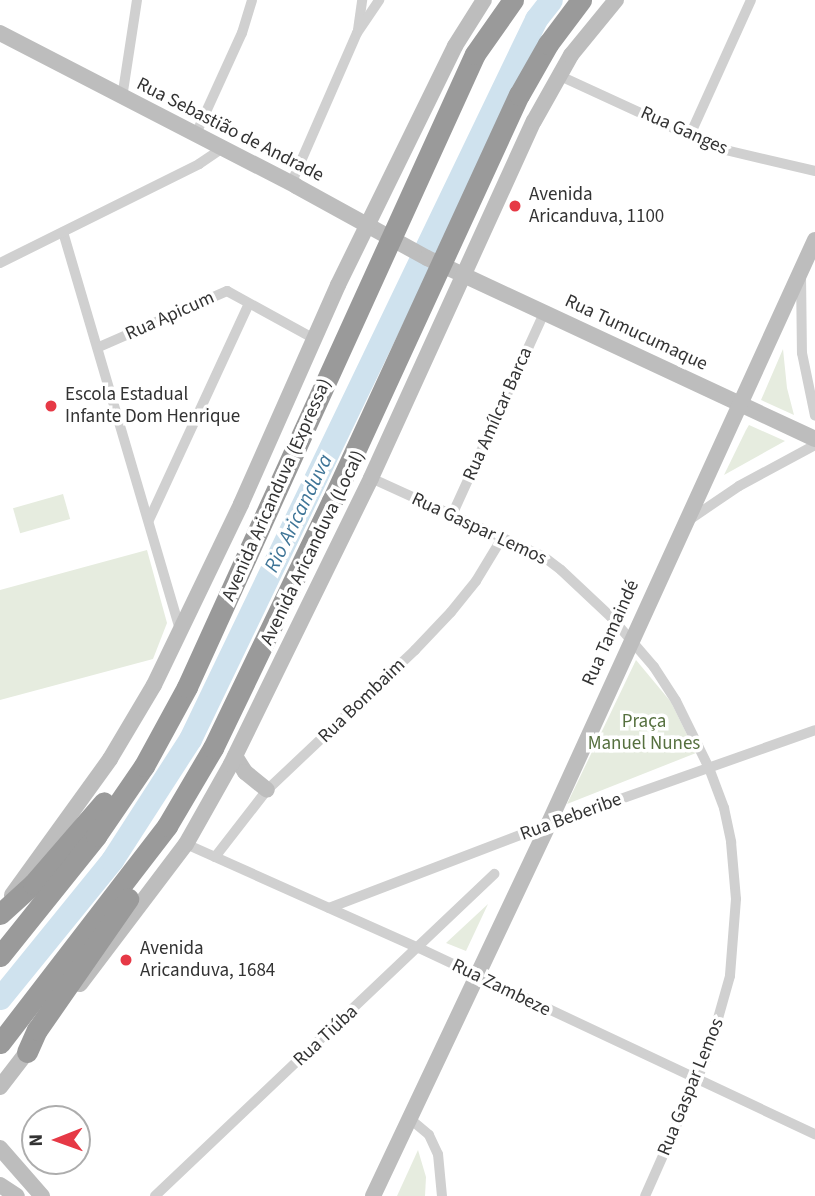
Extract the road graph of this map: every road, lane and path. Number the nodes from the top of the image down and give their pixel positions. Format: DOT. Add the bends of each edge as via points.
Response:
graph roads {
  1 [pos="137,0"];
  2 [pos="252,0"];
  3 [pos="362,0"];
  4 [pos="379,0"];
  5 [pos="484,0"];
  6 [pos="513,0"];
  7 [pos="581,0"];
  8 [pos="616,0"];
  9 [pos="751,0"];
  10 [pos="0,33"];
  11 [pos="357,33"];
  12 [pos="558,75"];
  13 [pos="122,98"];
  14 [pos="690,135"];
  15 [pos="195,136"];
  16 [pos="221,149"];
  17 [pos="815,171"];
  18 [pos="291,184"];
  19 [pos="367,227"];
  20 [pos="63,232"];
  21 [pos="815,240"];
  22 [pos="395,242"];
  23 [pos="433,261"];
  24 [pos="0,263"];
  25 [pos="801,270"];
  26 [pos="464,276"];
  27 [pos="249,304"];
  28 [pos="544,313"];
  29 [pos="313,338"];
  30 [pos="99,347"];
  31 [pos="739,404"];
  32 [pos="815,416"];
  33 [pos="815,439"];
  34 [pos="815,445"];
  35 [pos="371,478"];
  36 [pos="452,515"];
  37 [pos="149,520"];
  38 [pos="684,524"];
  39 [pos="502,538"];
  40 [pos="180,632"];
  41 [pos="631,639"];
  42 [pos="187,687"];
  43 [pos="815,730"];
  44 [pos="235,757"];
  45 [pos="709,768"];
  46 [pos="267,790"];
  47 [pos="548,825"];
  48 [pos="167,827"];
  49 [pos="186,844"];
  50 [pos="215,857"];
  51 [pos="494,874"];
  52 [pos="329,908"];
  53 [pos="0,912"];
  54 [pos="419,948"];
  55 [pos="0,956"];
  56 [pos="476,978"];
  57 [pos="0,1042"];
  58 [pos="27,1052"];
  59 [pos="697,1080"];
  60 [pos="0,1087"];
  61 [pos="409,1118"];
  62 [pos="815,1135"];
  63 [pos="0,1148"];
  64 [pos="0,1185"];
  65 [pos="0,1194"];
  66 [pos="16,1196"];
  67 [pos="42,1196"];
  68 [pos="155,1196"];
  69 [pos="373,1196"];
  70 [pos="442,1196"];
  71 [pos="645,1196"];
  1 -- 13 [label="street"];
  2 -- 15 [label="street" via="242,33"];
  3 -- 11 [label="street"];
  4 -- 11 [label="street"];
  5 -- 19 [label="main road" via="454,46"];
  6 -- 22 [label="highway, Avenida Aricanduva (Expressa)" via="475,54"];
  7 -- 23 [label="highway" via="548,44 519,95"];
  8 -- 12 [label="main road, Avenida Aricanduva (Local)"];
  9 -- 14 [label="street"];
  10 -- 13 [label="main road, Rua Sebastião de Andrade"];
  11 -- 18 [label="street"];
  12 -- 14 [label="street, Rua Ganges"];
  12 -- 26 [label="main road, Avenida Aricanduva (Local)"];
  13 -- 15 [label="main road, Rua Sebastião de Andrade"];
  14 -- 17 [label="street, Rua Ganges" via="745,156"];
  15 -- 16 [label="main road, Rua Sebastião de Andrade"];
  16 -- 18 [label="main road, Rua Sebastião de Andrade"];
  16 -- 20 [label="street"];
  18 -- 19 [label="main road, Rua Sebastião de Andrade"];
  19 -- 22 [label="main road, Rua Sebastião de Andrade"];
  19 -- 29 [label="main road"];
  20 -- 24 [label="street"];
  20 -- 30 [label="street"];
  21 -- 25 [label="main road, Rua Tamaindé"];
  22 -- 23 [label="main road, Rua Sebastião de Andrade"];
  22 -- 42 [label="highway, Avenida Aricanduva (Expressa)"];
  23 -- 26 [label="main road, Rua Tumucumaque"];
  23 -- 48 [label="highway" via="253,670"];
  25 -- 31 [label="main road, Rua Tamaindé"];
  25 -- 32 [label="street" via="802,353"];
  26 -- 28 [label="main road, Rua Tumucumaque"];
  26 -- 35 [label="main road, Avenida Aricanduva (Local)"];
  27 -- 29 [label="street, Rua Apicum"];
  27 -- 30 [label="street, Rua Apicum" via="230,292 222,293"];
  27 -- 37 [label="street"];
  28 -- 31 [label="main road, Rua Tumucumaque"];
  28 -- 36 [label="street, Rua Amílcar Barca"];
  29 -- 40 [label="main road"];
  30 -- 37 [label="street"];
  31 -- 33 [label="main road, Rua Tumucumaque"];
  31 -- 38 [label="main road, Rua Tamaindé"];
  34 -- 38 [label="street" via="739,486"];
  35 -- 36 [label="street, Rua Gaspar Lemos"];
  35 -- 44 [label="main road, Avenida Aricanduva (Local)"];
  36 -- 39 [label="street, Rua Gaspar Lemos"];
  37 -- 40 [label="street"];
  38 -- 41 [label="main road, Rua Tamaindé"];
  39 -- 41 [label="street, Rua Gaspar Lemos" via="561,570"];
  39 -- 46 [label="street, Rua Bombaim" via="477,581 415,650"];
  40 -- 53 [label="main road" via="110,759"];
  41 -- 45 [label="street, Rua Gaspar Lemos" via="676,701"];
  41 -- 47 [label="main road, Rua Tamaindé"];
  42 -- 53 [label="highway" via="124,778 73,841"];
  42 -- 55 [label="highway, Avenida Aricanduva (Expressa)" via="144,766 96,836"];
  43 -- 45 [label="street, Rua Beberibe"];
  44 -- 46 [label="main road"];
  44 -- 49 [label="main road, Avenida Aricanduva (Local)"];
  45 -- 47 [label="street, Rua Beberibe"];
  45 -- 59 [label="street, Rua Gaspar Lemos" via="731,842 735,924 724,1006"];
  46 -- 50 [label="street, Rua Bombaim"];
  47 -- 52 [label="street, Rua Beberibe"];
  47 -- 56 [label="main road, Rua Tamaindé"];
  48 -- 57 [label="highway"];
  48 -- 58 [label="highway" via="138,884 37,1030"];
  49 -- 50 [label="street, Rua Zambeze"];
  49 -- 58 [label="main road, Avenida Aricanduva (Local)"];
  50 -- 52 [label="street, Rua Zambeze"];
  51 -- 54 [label="street, Rua Tiúba"];
  52 -- 54 [label="street, Rua Zambeze"];
  54 -- 56 [label="street, Rua Zambeze"];
  54 -- 68 [label="street, Rua Tiúba"];
  56 -- 59 [label="street, Rua Zambeze"];
  56 -- 61 [label="main road, Rua Tamaindé"];
  58 -- 60 [label="main road, Avenida Aricanduva (Local)"];
  59 -- 62 [label="street, Rua Zambeze"];
  59 -- 71 [label="street, Rua Gaspar Lemos"];
  61 -- 69 [label="main road, Rua Tamaindé"];
  61 -- 70 [label="street" via="429,1135 438,1154"];
  63 -- 67 [label="main road"];
  64 -- 66 [label="main road"];
  65 -- 66 [label="main road"];
}
